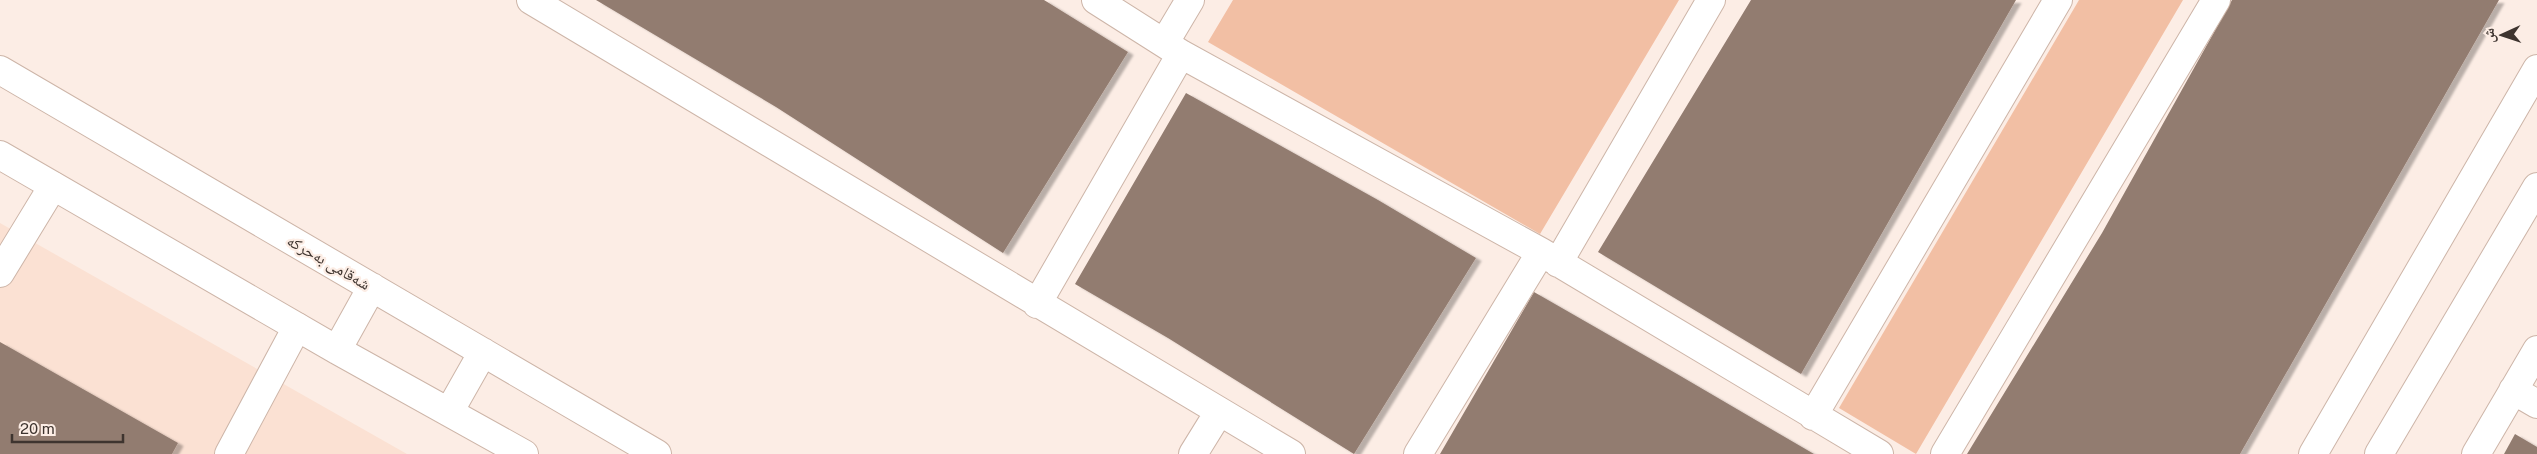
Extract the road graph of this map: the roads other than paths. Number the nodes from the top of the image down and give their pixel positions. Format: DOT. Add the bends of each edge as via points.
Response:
graph roads {
  1 [pos="531,0"];
  2 [pos="1096,0"];
  3 [pos="1190,0"];
  4 [pos="1712,0"];
  5 [pos="2058,0"];
  6 [pos="2216,0"];
  7 [pos="1173,48"];
  8 [pos="2537,69"];
  9 [pos="0,70"];
  10 [pos="0,155"];
  11 [pos="53,186"];
  12 [pos="2537,187"];
  13 [pos="1549,258"];
  14 [pos="0,273"];
  15 [pos="372,287"];
  16 [pos="1037,304"];
  17 [pos="298,327"];
  18 [pos="337,350"];
  19 [pos="2537,350"];
  20 [pos="483,352"];
  21 [pos="2513,390"];
  22 [pos="2537,404"];
  23 [pos="449,412"];
  24 [pos="1219,412"];
  25 [pos="1813,416"];
  26 [pos="228,454"];
  27 [pos="524,454"];
  28 [pos="657,454"];
  29 [pos="1193,454"];
  30 [pos="1291,454"];
  31 [pos="1418,454"];
  32 [pos="1879,454"];
  33 [pos="1945,454"];
  34 [pos="2312,454"];
  35 [pos="2379,454"];
  36 [pos="2476,454"];
  1 -- 16 [label="street"];
  2 -- 7 [label="street"];
  3 -- 7 [label="street"];
  4 -- 13 [label="street"];
  5 -- 25 [label="street"];
  6 -- 33 [label="street"];
  7 -- 13 [label="street"];
  7 -- 16 [label="street"];
  8 -- 34 [label="street"];
  9 -- 15 [label="street, شەقامی بەحرکە"];
  10 -- 11 [label="street"];
  11 -- 14 [label="street"];
  11 -- 17 [label="street"];
  12 -- 35 [label="street"];
  13 -- 25 [label="street"];
  13 -- 31 [label="street"];
  15 -- 18 [label="street"];
  15 -- 20 [label="street, شەقامی بەحرکە"];
  16 -- 24 [label="street"];
  17 -- 18 [label="street"];
  17 -- 26 [label="street"];
  18 -- 23 [label="street"];
  19 -- 21 [label="street"];
  20 -- 23 [label="street"];
  20 -- 28 [label="street, شەقامی بەحرکە"];
  21 -- 22 [label="street"];
  21 -- 36 [label="street"];
  23 -- 27 [label="street"];
  24 -- 29 [label="street"];
  24 -- 30 [label="street"];
  25 -- 32 [label="street"];
}
